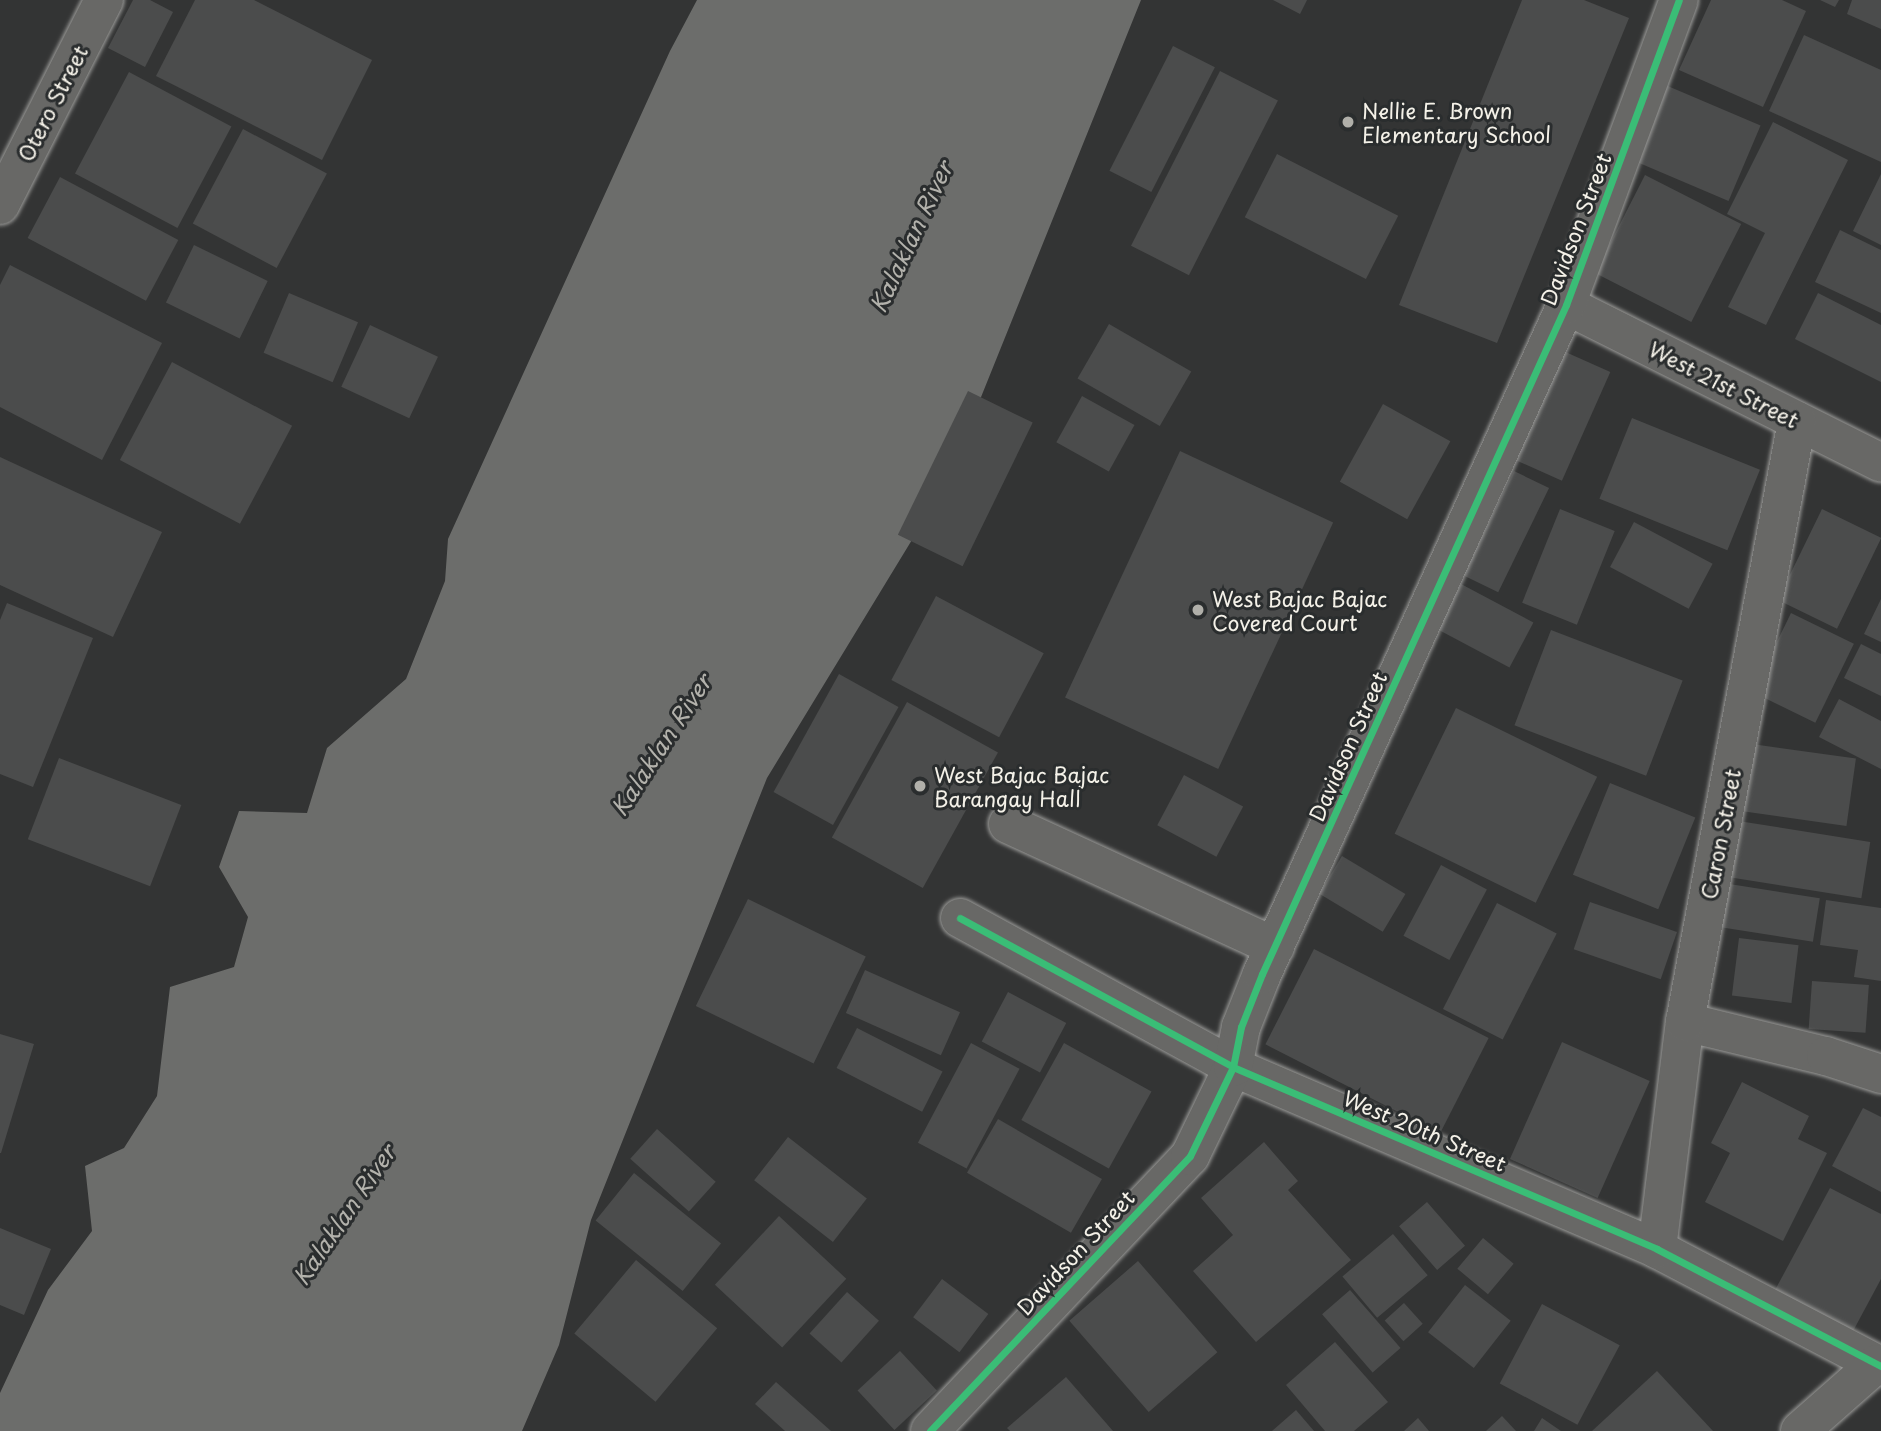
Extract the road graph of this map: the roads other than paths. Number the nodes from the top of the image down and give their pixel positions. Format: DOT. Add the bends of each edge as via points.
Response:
graph roads {
  1 [pos="104,0"];
  2 [pos="1679,0"];
  3 [pos="4,189"];
  4 [pos="1566,305"];
  5 [pos="1797,421"];
  6 [pos="1881,463"];
  7 [pos="1008,824"];
  8 [pos="960,918"];
  9 [pos="1275,947"];
  10 [pos="1685,1022"];
  11 [pos="1233,1067"];
  12 [pos="1881,1074"];
  13 [pos="1657,1249"];
  14 [pos="1879,1365"];
  15 [pos="930,1431"];
  16 [pos="1800,1431"];
  1 -- 3 [label="street, Otero Street"];
  2 -- 4 [label="street, Davidson Street"];
  4 -- 5 [label="street, West 21st Street"];
  4 -- 9 [label="street, Davidson Street"];
  5 -- 6 [label="street, West 21st Street"];
  5 -- 10 [label="street, Caron Street"];
  7 -- 9 [label="street"];
  8 -- 11 [label="street, West 20th Street"];
  9 -- 11 [label="street, Davidson Street" via="1241,1027"];
  10 -- 12 [label="street"];
  10 -- 13 [label="street, Caron Street"];
  11 -- 13 [label="street, West 20th Street"];
  11 -- 15 [label="street, Davidson Street" via="1190,1156"];
  13 -- 14 [label="street, West 20th Street"];
  14 -- 16 [label="street"];
}
